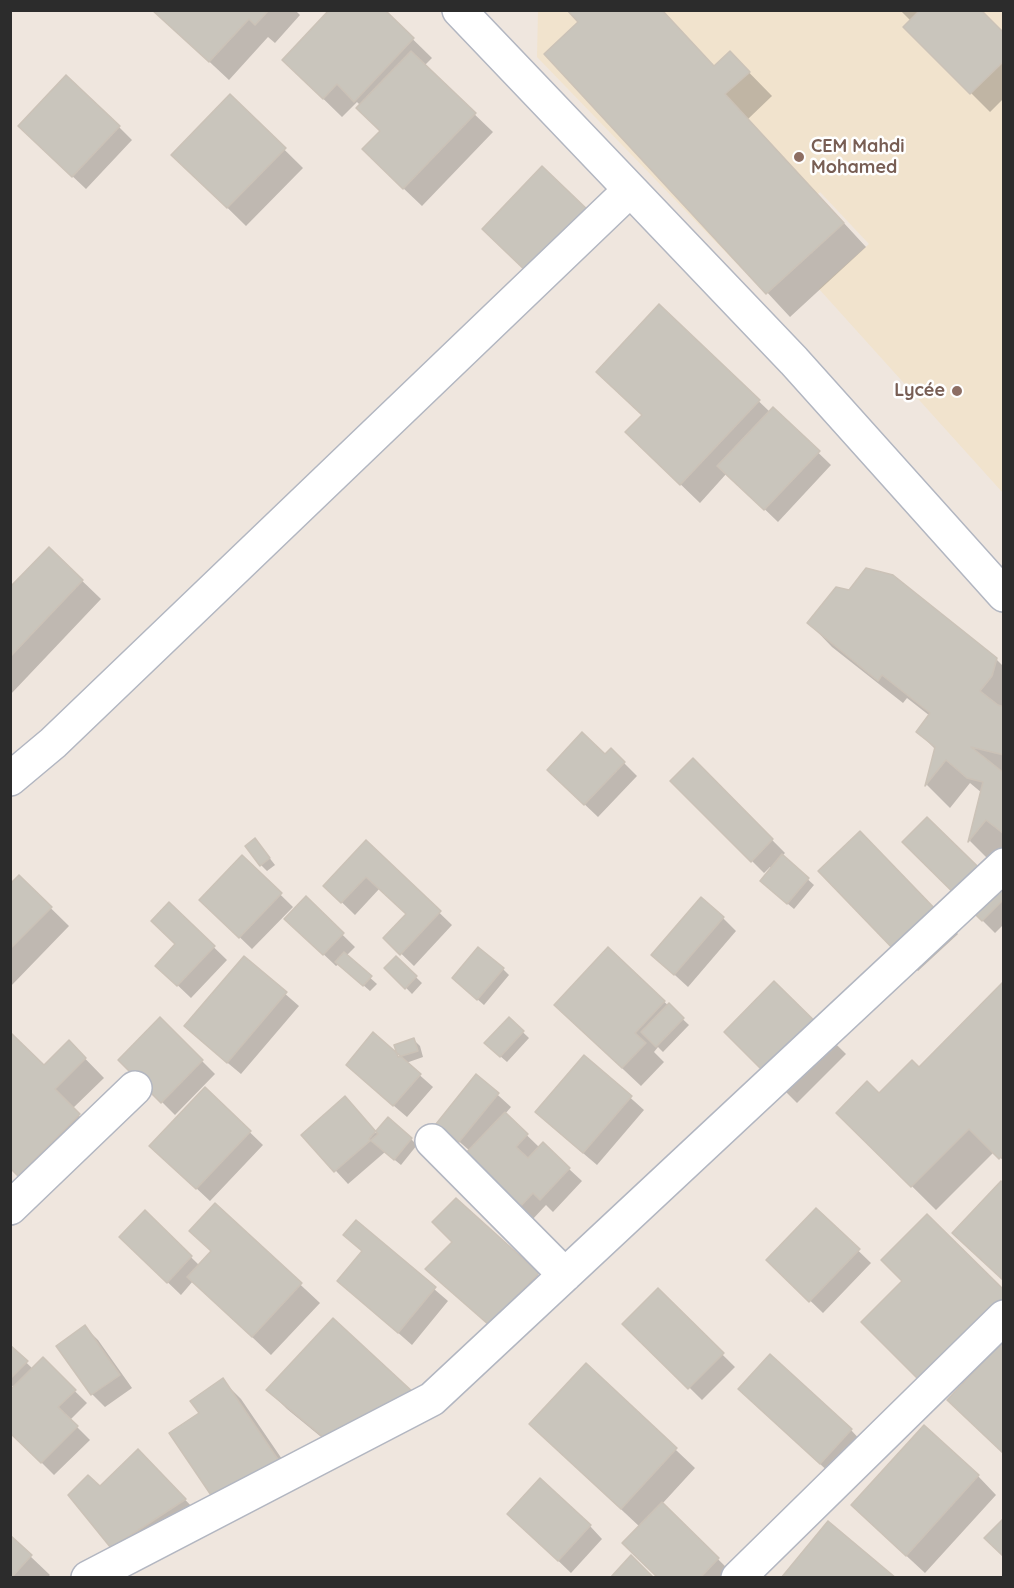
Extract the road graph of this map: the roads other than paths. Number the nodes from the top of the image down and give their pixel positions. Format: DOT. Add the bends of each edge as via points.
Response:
graph roads {
  1 [pos="459,10"];
  2 [pos="630,190"];
  3 [pos="1004,596"];
  4 [pos="10,779"];
  5 [pos="1004,865"];
  6 [pos="135,1088"];
  7 [pos="432,1141"];
  8 [pos="10,1208"];
  9 [pos="565,1275"];
  10 [pos="1004,1317"];
  11 [pos="88,1578"];
  12 [pos="738,1578"];
  1 -- 2 [label="street"];
  2 -- 3 [label="street" via="794,361"];
  2 -- 4 [label="street" via="53,743"];
  5 -- 9 [label="street"];
  6 -- 8 [label="street"];
  7 -- 9 [label="street"];
  9 -- 11 [label="street" via="432,1399"];
  10 -- 12 [label="street"];
}
